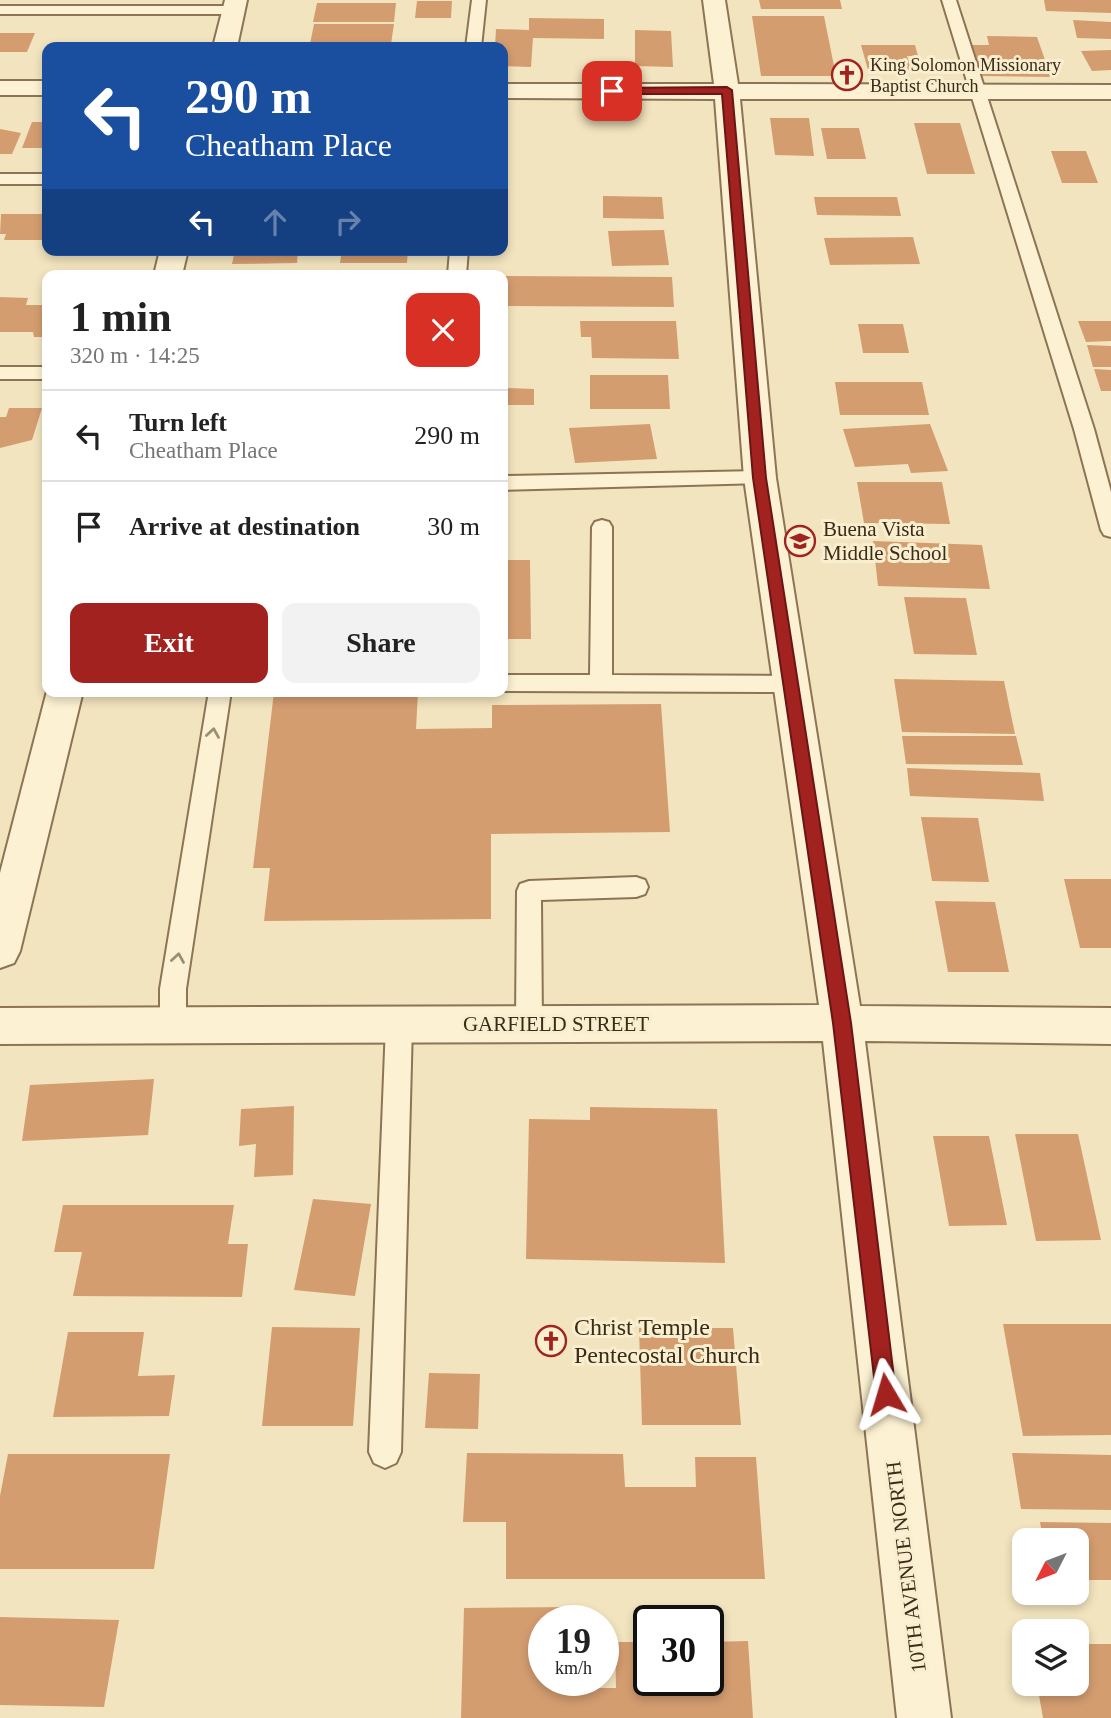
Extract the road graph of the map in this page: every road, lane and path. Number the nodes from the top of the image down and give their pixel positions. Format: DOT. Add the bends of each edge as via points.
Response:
graph roads {
  1 [pos="480,0"];
  2 [pos="714,0"];
  3 [pos="949,0"];
  4 [pos="235,5"];
  5 [pos="0,10"];
  6 [pos="226,42"];
  7 [pos="475,42"];
  8 [pos="0,88"];
  9 [pos="42,88"];
  10 [pos="727,90"];
  11 [pos="508,91"];
  12 [pos="977,92"];
  13 [pos="1111,92"];
  14 [pos="0,179"];
  15 [pos="42,179"];
  16 [pos="0,373"];
  17 [pos="42,373"];
  18 [pos="760,478"];
  19 [pos="508,482"];
  20 [pos="601,527"];
  21 [pos="1111,530"];
  22 [pos="508,683"];
  23 [pos="601,683"];
  24 [pos="791,684"];
  25 [pos="64,697"];
  26 [pos="219,697"];
  27 [pos="636,887"];
  28 [pos="0,951"];
  29 [pos="842,1023"];
  30 [pos="399,1024"];
  31 [pos="529,1024"];
  32 [pos="0,1026"];
  33 [pos="173,1026"];
  34 [pos="1111,1026"];
  35 [pos="385,1452"];
  36 [pos="924,1718"];
  1 -- 7 [label="lane"];
  2 -- 10 [label="street, 10TH AVENUE NORTH"];
  3 -- 12 [label="lane"];
  4 -- 5 [label="lane"];
  4 -- 6 [label="street"];
  8 -- 9 [label="street"];
  10 -- 11 [label="street"];
  10 -- 12 [label="street"];
  10 -- 18 [label="street, 10TH AVENUE NORTH"];
  12 -- 13 [label="street"];
  12 -- 21 [label="lane" via="1084,429"];
  14 -- 15 [label="lane"];
  16 -- 17 [label="lane"];
  18 -- 19 [label="lane"];
  18 -- 24 [label="street, 10TH AVENUE NORTH"];
  20 -- 23 [label="lane"];
  22 -- 23 [label="lane"];
  23 -- 24 [label="lane"];
  24 -- 29 [label="street, 10TH AVENUE NORTH"];
  25 -- 28 [label="street"];
  33 -- 26 [label="lane, one-way" via="173,989"];
  27 -- 31 [label="lane" via="528,891"];
  29 -- 31 [label="street, GARFIELD STREET"];
  29 -- 34 [label="street, GARFIELD STREET"];
  29 -- 36 [label="street, 10TH AVENUE NORTH"];
  30 -- 31 [label="street, GARFIELD STREET"];
  30 -- 33 [label="street, GARFIELD STREET"];
  30 -- 35 [label="lane"];
  32 -- 33 [label="street, GARFIELD STREET"];
}
